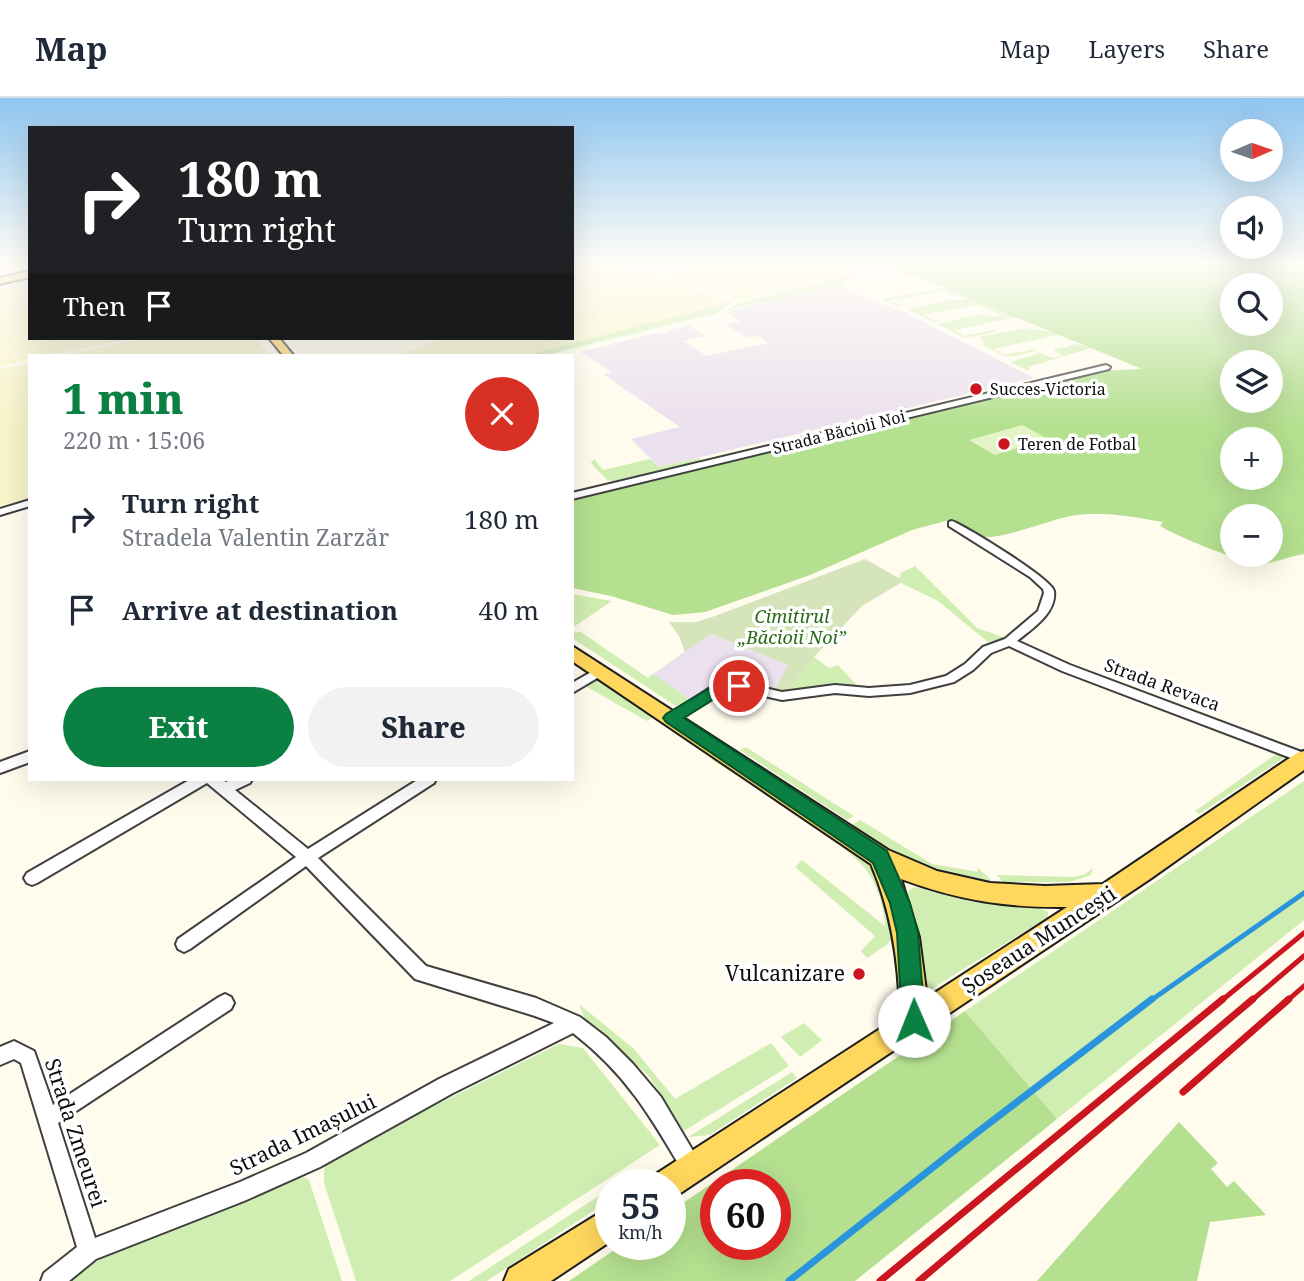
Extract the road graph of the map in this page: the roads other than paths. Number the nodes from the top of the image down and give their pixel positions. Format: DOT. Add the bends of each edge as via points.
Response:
graph roads {
  1 [pos="276,340"];
  2 [pos="287,354"];
  3 [pos="1107,367"];
  4 [pos="574,496"];
  5 [pos="28,504"];
  6 [pos="1,511"];
  7 [pos="952,524"];
  8 [pos="1009,642"];
  9 [pos="574,653"];
  10 [pos="600,671"];
  11 [pos="574,688"];
  12 [pos="672,718"];
  13 [pos="28,757"];
  14 [pos="1304,759"];
  15 [pos="0,768"];
  16 [pos="199,781"];
  17 [pos="215,781"];
  18 [pos="241,781"];
  19 [pos="426,781"];
  20 [pos="225,789"];
  21 [pos="307,857"];
  22 [pos="880,857"];
  23 [pos="32,878"];
  24 [pos="1107,895"];
  25 [pos="184,944"];
  26 [pos="225,1003"];
  27 [pos="914,1021"];
  28 [pos="574,1023"];
  29 [pos="0,1056"];
  30 [pos="48,1119"];
  31 [pos="692,1168"];
  32 [pos="686,1172"];
  33 [pos="595,1232"];
  34 [pos="89,1251"];
  35 [pos="52,1281"];
  36 [pos="521,1281"];
  1 -- 2 [label="main road"];
  3 -- 4 [label="street, Strada Băcioii Noi"];
  5 -- 6 [label="street"];
  7 -- 8 [label="street" via="1048,588 1043,613"];
  8 -- 12 [label="street" via="987,650 969,667 935,684 782,696 730,684"];
  8 -- 14 [label="street, Strada Revaca"];
  9 -- 10 [label="main road"];
  10 -- 11 [label="street"];
  10 -- 12 [label="main road"];
  12 -- 22 [label="main road"];
  13 -- 15 [label="street"];
  14 -- 24 [label="main road, Șoseaua Muncești"];
  16 -- 23 [label="street"];
  17 -- 20 [label="street"];
  18 -- 20 [label="street"];
  19 -- 21 [label="street"];
  20 -- 21 [label="street"];
  21 -- 25 [label="street"];
  21 -- 28 [label="street" via="421,972"];
  22 -- 24 [label="main road" via="930,881 968,891 1042,898"];
  22 -- 27 [label="main road" via="908,933"];
  24 -- 27 [label="main road, Șoseaua Muncești"];
  26 -- 30 [label="street"];
  27 -- 31 [label="main road, Șoseaua Muncești"];
  28 -- 31 [label="street" via="641,1086"];
  28 -- 34 [label="street, Strada Imașului" via="446,1086 313,1160"];
  29 -- 30 [label="street, Strada Zmeurei" via="14,1050 28,1057"];
  30 -- 34 [label="street, Strada Zmeurei"];
  31 -- 32 [label="main road, Șoseaua Muncești"];
  33 -- 36 [label="main road"];
  34 -- 35 [label="street, Strada Imașului"];
}
